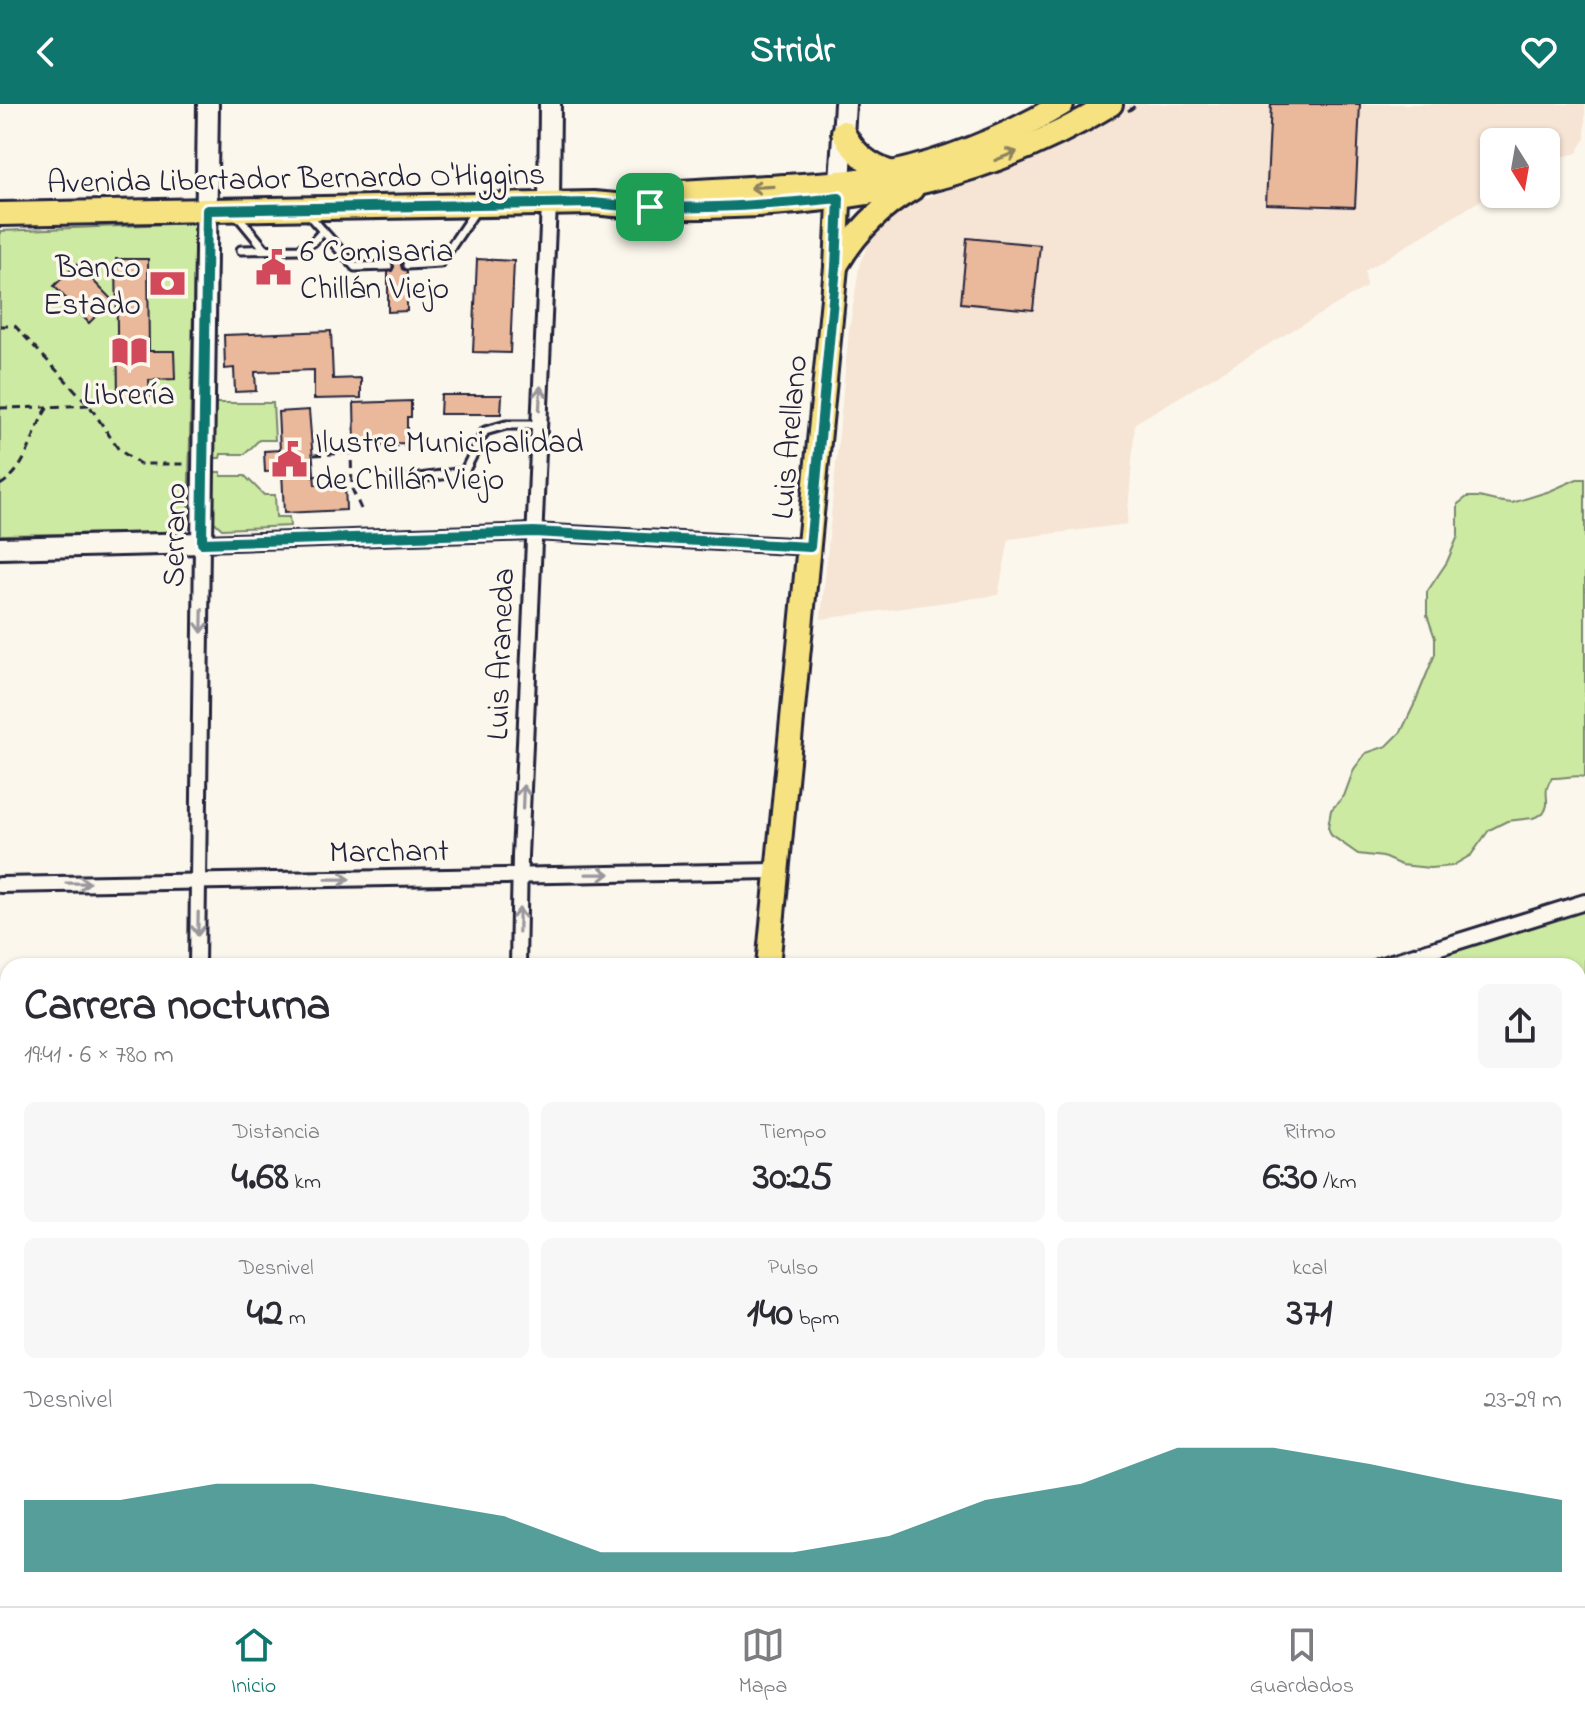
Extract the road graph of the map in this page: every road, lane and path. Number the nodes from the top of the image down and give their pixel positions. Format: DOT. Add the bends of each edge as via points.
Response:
graph roads {
  1 [pos="208,104"];
  2 [pos="550,104"];
  3 [pos="845,104"];
  4 [pos="1062,104"];
  5 [pos="1138,104"];
  6 [pos="1119,108"];
  7 [pos="843,132"];
  8 [pos="892,173"];
  9 [pos="932,181"];
  10 [pos="840,190"];
  11 [pos="549,204"];
  12 [pos="479,206"];
  13 [pos="303,208"];
  14 [pos="207,210"];
  15 [pos="233,210"];
  16 [pos="0,214"];
  17 [pos="323,231"];
  18 [pos="265,249"];
  19 [pos="241,250"];
  20 [pos="407,265"];
  21 [pos="388,266"];
  22 [pos="836,267"];
  23 [pos="0,326"];
  24 [pos="89,405"];
  25 [pos="48,407"];
  26 [pos="0,408"];
  27 [pos="539,425"];
  28 [pos="410,446"];
  29 [pos="351,453"];
  30 [pos="314,455"];
  31 [pos="204,463"];
  32 [pos="352,474"];
  33 [pos="311,476"];
  34 [pos="382,483"];
  35 [pos="0,485"];
  36 [pos="361,509"];
  37 [pos="534,532"];
  38 [pos="202,543"];
  39 [pos="810,547"];
  40 [pos="0,548"];
  41 [pos="778,871"];
  42 [pos="520,875"];
  43 [pos="198,881"];
  44 [pos="0,885"];
  45 [pos="1585,902"];
  46 [pos="197,958"];
  47 [pos="518,958"];
  48 [pos="769,958"];
  49 [pos="1405,958"];
  1 -- 14 [label="street, Serrano"];
  2 -- 11 [label="street, Luis Araneda"];
  3 -- 7 [label="street, Luis Arellano"];
  4 -- 8 [label="main road, Avenida Libertador Bernardo O'Higgins" via="997,138"];
  5 -- 6 [label="path"];
  9 -- 6 [label="main road, Avenida Libertador Bernardo O'Higgins, one-way" via="997,160"];
  7 -- 8 [label="main road" via="863,159"];
  7 -- 10 [label="street, Luis Arellano"];
  8 -- 10 [label="main road, Avenida Libertador Bernardo O'Higgins"];
  9 -- 10 [label="main road, Avenida Libertador Bernardo O'Higgins"];
  9 -- 22 [label="main road" via="877,213"];
  10 -- 11 [label="main road, Avenida Libertador Bernardo O'Higgins" via="653,194"];
  10 -- 22 [label="main road, Luis Arellano"];
  11 -- 12 [label="main road, Avenida Libertador Bernardo O'Higgins"];
  27 -- 11 [label="street, Luis Araneda, one-way"];
  12 -- 13 [label="main road, Avenida Libertador Bernardo O'Higgins"];
  12 -- 20 [label="lane" via="440,263"];
  13 -- 15 [label="main road, Avenida Libertador Bernardo O'Higgins"];
  13 -- 17 [label="lane"];
  14 -- 15 [label="main road, Avenida Libertador Bernardo O'Higgins"];
  14 -- 16 [label="main road, Avenida Libertador Bernardo O'Higgins"];
  14 -- 31 [label="street, Serrano"];
  15 -- 18 [label="lane"];
  17 -- 18 [label="lane" via="303,248"];
  17 -- 21 [label="lane" via="355,267"];
  18 -- 19 [label="lane"];
  22 -- 39 [label="main road, Luis Arellano"];
  23 -- 24 [label="path" via="15,326"];
  24 -- 25 [label="path"];
  24 -- 31 [label="path" via="119,450 140,464"];
  25 -- 26 [label="path"];
  25 -- 35 [label="path" via="15,476"];
  27 -- 34 [label="lane" via="485,431 464,472"];
  27 -- 37 [label="street, Luis Araneda"];
  28 -- 29 [label="path"];
  29 -- 30 [label="path"];
  29 -- 32 [label="path"];
  31 -- 38 [label="street, Serrano"];
  32 -- 33 [label="path"];
  32 -- 36 [label="path"];
  37 -- 38 [label="street"];
  37 -- 39 [label="street"];
  42 -- 37 [label="street, Luis Araneda, one-way"];
  38 -- 40 [label="street"];
  38 -- 43 [label="street, Serrano, one-way"];
  39 -- 41 [label="main road, Luis Arellano"];
  42 -- 41 [label="street, Marchant, one-way"];
  41 -- 48 [label="main road, Luis Arellano"];
  43 -- 42 [label="street, Marchant, one-way"];
  47 -- 42 [label="street, Luis Araneda, one-way"];
  44 -- 43 [label="street, Marchant, one-way"];
  43 -- 46 [label="street, Serrano, one-way"];
  45 -- 49 [label="street"];
}
